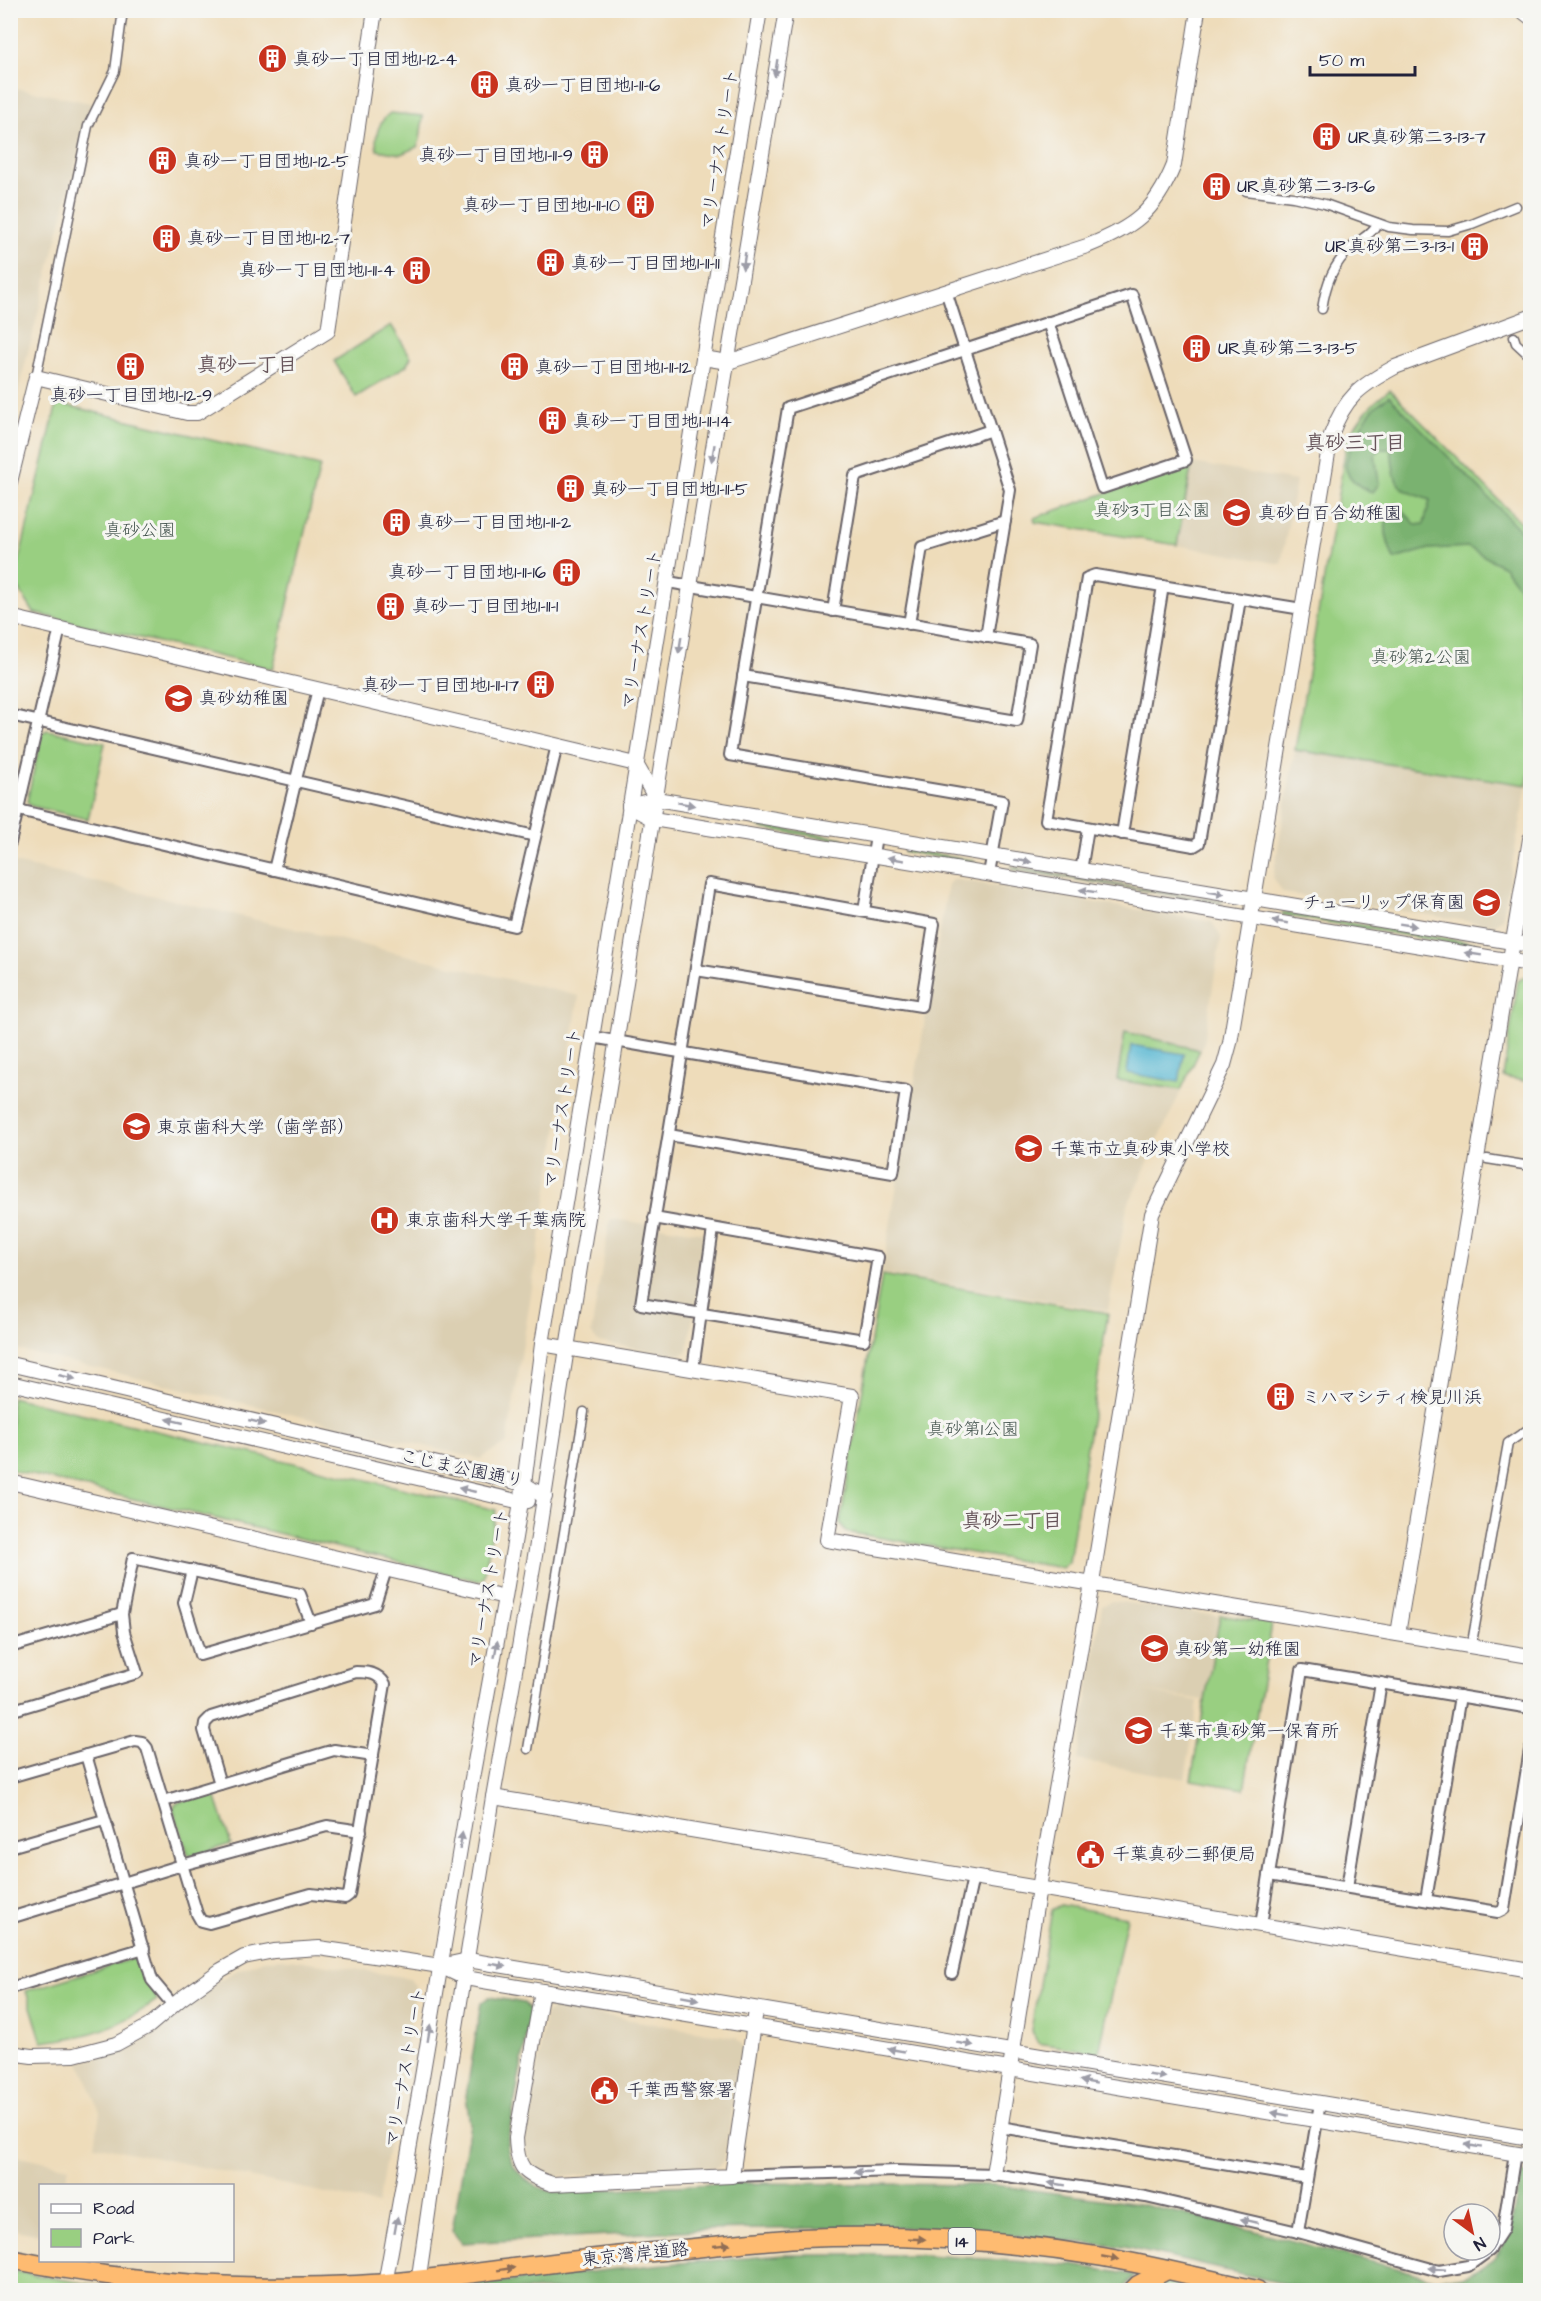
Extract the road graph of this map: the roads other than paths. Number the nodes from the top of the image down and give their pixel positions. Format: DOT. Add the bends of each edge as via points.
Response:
graph roads {
  1 [pos="123,10"];
  2 [pos="375,10"];
  3 [pos="760,10"];
  4 [pos="786,10"];
  5 [pos="1198,10"];
  6 [pos="1521,10"];
  7 [pos="1530,17"];
  8 [pos="1246,191"];
  9 [pos="1516,206"];
  10 [pos="1377,224"];
  11 [pos="946,291"];
  12 [pos="1322,309"];
  13 [pos="1530,317"];
  14 [pos="1048,322"];
  15 [pos="1514,338"];
  16 [pos="964,349"];
  17 [pos="1530,356"];
  18 [pos="703,358"];
  19 [pos="728,362"];
  20 [pos="36,377"];
  21 [pos="991,430"];
  22 [pos="16,434"];
  23 [pos="10,482"];
  24 [pos="1005,521"];
  25 [pos="668,582"];
  26 [pos="690,586"];
  27 [pos="1163,586"];
  28 [pos="756,597"];
  29 [pos="1240,599"];
  30 [pos="1302,609"];
  31 [pos="833,611"];
  32 [pos="10,617"];
  33 [pos="909,624"];
  34 [pos="60,628"];
  35 [pos="986,637"];
  36 [pos="743,676"];
  37 [pos="318,689"];
  38 [pos="10,715"];
  39 [pos="38,721"];
  40 [pos="557,745"];
  41 [pos="636,764"];
  42 [pos="296,780"];
  43 [pos="656,799"];
  44 [pos="629,806"];
  45 [pos="14,809"];
  46 [pos="653,819"];
  47 [pos="1088,828"];
  48 [pos="1122,834"];
  49 [pos="535,836"];
  50 [pos="876,836"];
  51 [pos="1530,839"];
  52 [pos="10,843"];
  53 [pos="873,855"];
  54 [pos="992,856"];
  55 [pos="274,870"];
  56 [pos="1081,871"];
  57 [pos="989,874"];
  58 [pos="1254,899"];
  59 [pos="864,911"];
  60 [pos="1251,918"];
  61 [pos="1513,942"];
  62 [pos="1530,945"];
  63 [pos="1510,960"];
  64 [pos="1530,964"];
  65 [pos="696,970"];
  66 [pos="592,1036"];
  67 [pos="617,1040"];
  68 [pos="683,1052"];
  69 [pos="669,1135"];
  70 [pos="1487,1159"];
  71 [pos="1530,1166"];
  72 [pos="654,1218"];
  73 [pos="713,1229"];
  74 [pos="700,1313"];
  75 [pos="542,1344"];
  76 [pos="567,1348"];
  77 [pos="10,1364"];
  78 [pos="693,1369"];
  79 [pos="10,1383"];
  80 [pos="584,1413"];
  81 [pos="1530,1428"];
  82 [pos="10,1482"];
  83 [pos="524,1484"];
  84 [pos="545,1497"];
  85 [pos="521,1502"];
  86 [pos="192,1570"];
  87 [pos="386,1570"];
  88 [pos="1092,1583"];
  89 [pos="505,1598"];
  90 [pos="122,1614"];
  91 [pos="311,1623"];
  92 [pos="1398,1634"];
  93 [pos="1473,1637"];
  94 [pos="10,1647"];
  95 [pos="1530,1656"];
  96 [pos="1381,1683"];
  97 [pos="1460,1696"];
  98 [pos="1530,1708"];
  99 [pos="10,1711"];
  100 [pos="528,1749"];
  101 [pos="1530,1750"];
  102 [pos="86,1755"];
  103 [pos="373,1756"];
  104 [pos="10,1777"];
  105 [pos="219,1784"];
  106 [pos="493,1797"];
  107 [pos="164,1801"];
  108 [pos="104,1820"];
  109 [pos="361,1831"];
  110 [pos="10,1847"];
  111 [pos="182,1865"];
  112 [pos="1269,1875"];
  113 [pos="973,1877"];
  114 [pos="124,1884"];
  115 [pos="1347,1887"];
  116 [pos="1038,1888"];
  117 [pos="1426,1900"];
  118 [pos="10,1918"];
  119 [pos="1261,1925"];
  120 [pos="144,1948"];
  121 [pos="468,1960"];
  122 [pos="440,1966"];
  123 [pos="1530,1970"];
  124 [pos="952,1973"];
  125 [pos="465,1978"];
  126 [pos="10,1988"];
  127 [pos="542,1990"];
  128 [pos="174,2005"];
  129 [pos="756,2009"];
  130 [pos="754,2026"];
  131 [pos="1012,2052"];
  132 [pos="10,2053"];
  133 [pos="1010,2069"];
  134 [pos="1320,2103"];
  135 [pos="1317,2120"];
  136 [pos="1000,2127"];
  137 [pos="1530,2138"];
  138 [pos="1515,2154"];
  139 [pos="1530,2156"];
  140 [pos="993,2174"];
  141 [pos="732,2176"];
  142 [pos="1307,2178"];
  143 [pos="1502,2231"];
  144 [pos="1298,2232"];
  145 [pos="10,2259"];
  146 [pos="1474,2262"];
  147 [pos="1167,2270"];
  148 [pos="417,2285"];
  149 [pos="384,2287"];
  150 [pos="1133,2290"];
  151 [pos="1257,2290"];
  1 -- 20 [label="street" via="115,71 88,126"];
  2 -- 20 [label="street" via="328,331 197,413"];
  3 -- 18 [label="street, マリーナストリート"];
  4 -- 19 [label="street, one-way"];
  5 -- 11 [label="street" via="1174,165 1155,202 1127,228 1110,237"];
  6 -- 7 [label="street"];
  8 -- 10 [label="street" via="1324,204"];
  9 -- 10 [label="street" via="1448,231"];
  10 -- 12 [label="street" via="1351,247 1332,272"];
  11 -- 16 [label="street"];
  11 -- 19 [label="street"];
  13 -- 30 [label="street" via="1395,367 1360,387 1346,402 1331,435"];
  14 -- 14 [label="street" via="1102,488 1186,460 1132,295"];
  14 -- 16 [label="street"];
  15 -- 17 [label="street"];
  16 -- 21 [label="street"];
  16 -- 28 [label="street" via="788,408"];
  18 -- 19 [label="street"];
  18 -- 25 [label="street, マリーナストリート"];
  19 -- 26 [label="street, one-way"];
  20 -- 22 [label="street"];
  21 -- 24 [label="street" via="1010,490"];
  21 -- 31 [label="street" via="855,476"];
  22 -- 23 [label="street"];
  24 -- 33 [label="street" via="922,547"];
  24 -- 35 [label="street"];
  25 -- 26 [label="street"];
  25 -- 41 [label="street, マリーナストリート"];
  26 -- 28 [label="street"];
  26 -- 43 [label="street, one-way"];
  27 -- 29 [label="street"];
  27 -- 47 [label="street" via="1095,575 1085,582 1046,820"];
  27 -- 48 [label="street"];
  28 -- 31 [label="street"];
  28 -- 36 [label="street"];
  29 -- 30 [label="street"];
  29 -- 48 [label="street" via="1199,843 1194,846"];
  30 -- 58 [label="street"];
  31 -- 33 [label="street"];
  32 -- 34 [label="street"];
  33 -- 35 [label="street"];
  34 -- 37 [label="street"];
  34 -- 39 [label="street"];
  35 -- 36 [label="street" via="1030,644 1017,721"];
  36 -- 54 [label="street" via="730,755 1002,801"];
  37 -- 40 [label="street"];
  37 -- 42 [label="street"];
  38 -- 39 [label="street"];
  39 -- 42 [label="street"];
  39 -- 45 [label="street"];
  40 -- 41 [label="street"];
  40 -- 49 [label="street"];
  41 -- 43 [label="street"];
  41 -- 44 [label="street, マリーナストリート"];
  42 -- 49 [label="street"];
  42 -- 55 [label="street"];
  43 -- 44 [label="street"];
  43 -- 46 [label="street"];
  43 -- 50 [label="street, one-way"];
  44 -- 46 [label="street"];
  44 -- 66 [label="street, マリーナストリート"];
  45 -- 52 [label="street"];
  45 -- 55 [label="street"];
  46 -- 53 [label="street"];
  46 -- 67 [label="street"];
  47 -- 48 [label="street"];
  47 -- 56 [label="street"];
  49 -- 55 [label="street" via="514,926"];
  50 -- 53 [label="street"];
  50 -- 54 [label="street"];
  51 -- 61 [label="street"];
  57 -- 53 [label="street, one-way"];
  53 -- 59 [label="street"];
  54 -- 56 [label="street, one-way"];
  54 -- 57 [label="street"];
  56 -- 58 [label="street, one-way"];
  60 -- 57 [label="street, one-way"];
  58 -- 60 [label="street"];
  58 -- 61 [label="street, one-way"];
  59 -- 65 [label="street" via="709,884"];
  59 -- 65 [label="street" via="934,924 921,1006"];
  63 -- 60 [label="street, one-way"];
  60 -- 88 [label="street" via="1224,1065 1152,1214"];
  61 -- 62 [label="street"];
  61 -- 63 [label="street"];
  63 -- 64 [label="street"];
  63 -- 92 [label="street"];
  65 -- 68 [label="street"];
  66 -- 67 [label="street"];
  66 -- 75 [label="street, マリーナストリート"];
  67 -- 68 [label="street"];
  67 -- 76 [label="street"];
  68 -- 69 [label="street"];
  68 -- 69 [label="street" via="906,1091 893,1173"];
  69 -- 72 [label="street"];
  70 -- 71 [label="street"];
  72 -- 73 [label="street"];
  72 -- 74 [label="street" via="641,1304"];
  73 -- 74 [label="street"];
  73 -- 74 [label="street" via="878,1257 864,1340"];
  74 -- 78 [label="street"];
  75 -- 76 [label="street"];
  75 -- 83 [label="street, マリーナストリート"];
  76 -- 78 [label="street"];
  76 -- 84 [label="street"];
  77 -- 83 [label="street, こじま公園通り, one-way"];
  78 -- 88 [label="street" via="852,1396 827,1540"];
  85 -- 79 [label="street, こじま公園通り, one-way"];
  80 -- 100 [label="street"];
  81 -- 93 [label="street" via="1508,1443"];
  82 -- 87 [label="street"];
  83 -- 84 [label="street, こじま公園通り"];
  83 -- 85 [label="street, マリーナストリート"];
  84 -- 85 [label="street, こじま公園通り"];
  84 -- 106 [label="street"];
  85 -- 89 [label="street, マリーナストリート"];
  86 -- 90 [label="street" via="133,1558"];
  86 -- 91 [label="street" via="300,1594"];
  86 -- 91 [label="street" via="184,1603 200,1655"];
  87 -- 89 [label="street"];
  87 -- 91 [label="street" via="375,1605"];
  88 -- 92 [label="street"];
  88 -- 116 [label="street"];
  122 -- 89 [label="street, マリーナストリート, one-way"];
  90 -- 94 [label="street"];
  90 -- 99 [label="street" via="137,1674"];
  92 -- 95 [label="street"];
  96 -- 97 [label="street"];
  96 -- 112 [label="street" via="1302,1670"];
  96 -- 115 [label="street"];
  97 -- 98 [label="street"];
  97 -- 117 [label="street"];
  101 -- 117 [label="street" via="1503,1909 1498,1912"];
  102 -- 104 [label="street"];
  102 -- 107 [label="street" via="142,1742"];
  102 -- 108 [label="street"];
  103 -- 105 [label="street" via="334,1750"];
  103 -- 105 [label="street" via="385,1684 371,1673 356,1672 212,1717 204,1730"];
  103 -- 109 [label="street"];
  105 -- 107 [label="street"];
  106 -- 113 [label="street"];
  106 -- 121 [label="street"];
  107 -- 111 [label="street"];
  108 -- 110 [label="street"];
  108 -- 114 [label="street"];
  109 -- 111 [label="street" via="327,1826"];
  109 -- 111 [label="street" via="349,1895 345,1898 312,1894 201,1922"];
  111 -- 114 [label="street"];
  112 -- 115 [label="street"];
  112 -- 119 [label="street"];
  113 -- 116 [label="street"];
  113 -- 124 [label="street"];
  114 -- 118 [label="street"];
  114 -- 120 [label="street"];
  115 -- 117 [label="street"];
  116 -- 119 [label="street"];
  116 -- 131 [label="street"];
  119 -- 123 [label="street"];
  120 -- 126 [label="street"];
  120 -- 128 [label="street" via="153,1980"];
  121 -- 122 [label="street"];
  121 -- 125 [label="street"];
  121 -- 129 [label="street, one-way"];
  122 -- 125 [label="street"];
  122 -- 128 [label="street" via="319,1948 274,1951 244,1957"];
  149 -- 122 [label="street, マリーナストリート, one-way"];
  125 -- 127 [label="street"];
  125 -- 148 [label="street"];
  127 -- 130 [label="street"];
  127 -- 141 [label="street" via="516,2138 519,2164 536,2179 552,2184"];
  128 -- 132 [label="street" via="149,2026 116,2044 74,2055"];
  129 -- 130 [label="street"];
  129 -- 131 [label="street, one-way"];
  133 -- 130 [label="street, one-way"];
  130 -- 141 [label="street"];
  131 -- 133 [label="street"];
  131 -- 134 [label="street, one-way"];
  135 -- 133 [label="street, one-way"];
  133 -- 136 [label="street"];
  134 -- 135 [label="street"];
  134 -- 137 [label="street"];
  138 -- 135 [label="street, one-way"];
  135 -- 142 [label="street"];
  136 -- 140 [label="street"];
  136 -- 142 [label="street"];
  138 -- 139 [label="street"];
  138 -- 143 [label="street"];
  140 -- 141 [label="street, one-way" via="896,2171"];
  144 -- 140 [label="street, one-way" via="1146,2197"];
  142 -- 144 [label="street"];
  146 -- 144 [label="street, one-way" via="1438,2271"];
  145 -- 149 [label="highway, 東京湾岸道路 / 14" via="81,2272 208,2285"];
  148 -- 147 [label="highway, 東京湾岸道路 / 14, one-way" via="558,2262 800,2238 983,2243 1104,2257"];
  147 -- 150 [label="highway"];
  147 -- 151 [label="highway, 東京湾岸道路 / 14"];
  148 -- 149 [label="highway, 東京湾岸道路 / 14"];
}
